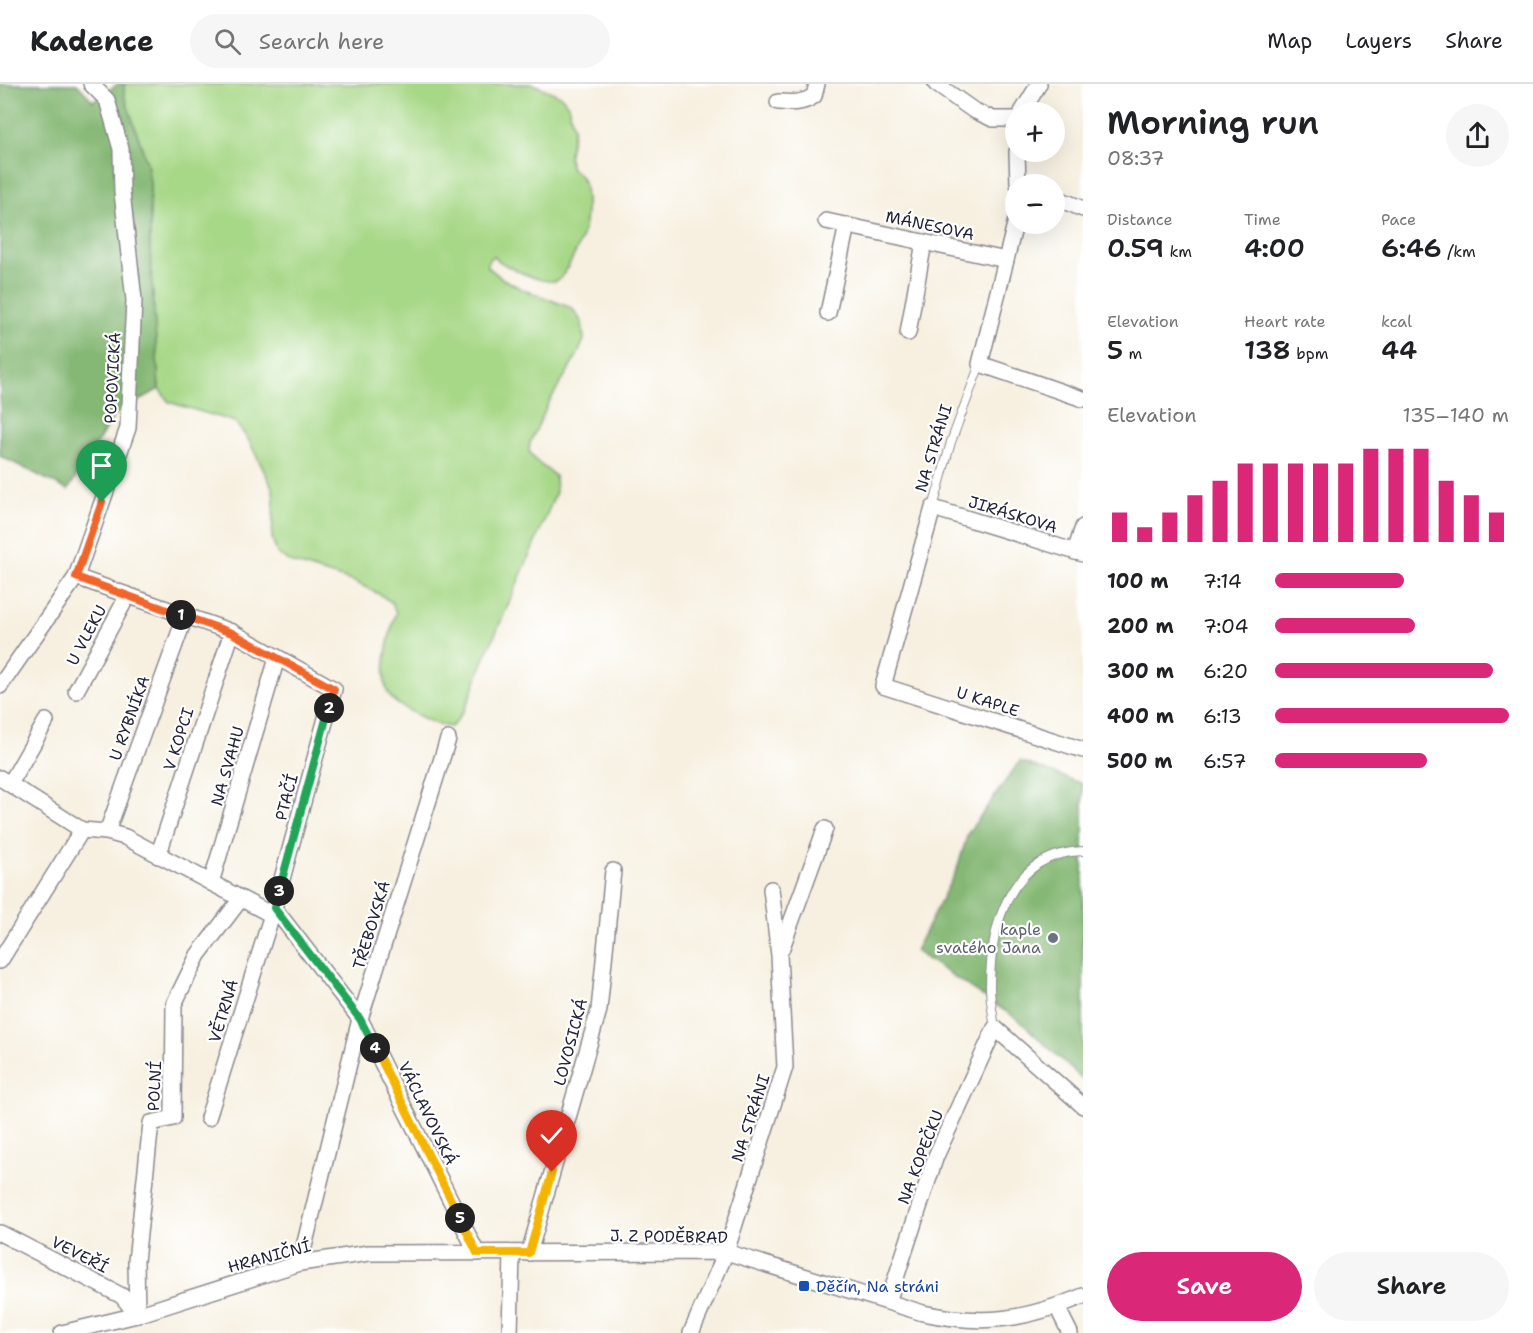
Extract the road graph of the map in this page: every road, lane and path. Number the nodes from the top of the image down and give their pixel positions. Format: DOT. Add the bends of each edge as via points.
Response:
graph roads {
  1 [pos="91,84"];
  2 [pos="817,84"];
  3 [pos="936,84"];
  4 [pos="1040,84"];
  5 [pos="778,102"];
  6 [pos="1028,102"];
  7 [pos="1005,119"];
  8 [pos="1065,201"];
  9 [pos="1083,208"];
  10 [pos="826,221"];
  11 [pos="847,225"];
  12 [pos="1012,234"];
  13 [pos="924,242"];
  14 [pos="1006,260"];
  15 [pos="828,314"];
  16 [pos="908,333"];
  17 [pos="980,364"];
  18 [pos="1083,399"];
  19 [pos="933,508"];
  20 [pos="1083,528"];
  21 [pos="1079,553"];
  22 [pos="76,577"];
  23 [pos="127,597"];
  24 [pos="185,617"];
  25 [pos="232,633"];
  26 [pos="278,658"];
  27 [pos="0,686"];
  28 [pos="883,686"];
  29 [pos="76,691"];
  30 [pos="46,721"];
  31 [pos="448,739"];
  32 [pos="1083,750"];
  33 [pos="5,781"];
  34 [pos="825,829"];
  35 [pos="82,830"];
  36 [pos="106,832"];
  37 [pos="1083,851"];
  38 [pos="158,856"];
  39 [pos="614,871"];
  40 [pos="211,883"];
  41 [pos="771,889"];
  42 [pos="240,900"];
  43 [pos="273,911"];
  44 [pos="779,955"];
  45 [pos="0,961"];
  46 [pos="360,1019"];
  47 [pos="995,1028"];
  48 [pos="1083,1106"];
  49 [pos="208,1118"];
  50 [pos="0,1233"];
  51 [pos="726,1252"];
  52 [pos="477,1253"];
  53 [pos="512,1253"];
  54 [pos="529,1253"];
  55 [pos="300,1263"];
  56 [pos="1083,1296"];
  57 [pos="888,1302"];
  58 [pos="1058,1307"];
  59 [pos="137,1315"];
  60 [pos="1004,1326"];
  61 [pos="62,1333"];
  62 [pos="510,1333"];
  63 [pos="691,1333"];
  64 [pos="1070,1333"];
  1 -- 22 [label="street, POPOVICKÁ" via="107,100 121,149 134,300 128,428"];
  2 -- 5 [label="street" via="814,96 806,101"];
  3 -- 7 [label="street" via="973,110 993,119"];
  4 -- 6 [label="street"];
  8 -- 9 [label="street"];
  10 -- 11 [label="street, MÁNESOVA"];
  11 -- 13 [label="street, MÁNESOVA"];
  11 -- 15 [label="street"];
  12 -- 14 [label="street, NA STRÁNI"];
  13 -- 14 [label="street, MÁNESOVA"];
  13 -- 16 [label="street"];
  14 -- 17 [label="street, NA STRÁNI"];
  17 -- 18 [label="street"];
  17 -- 19 [label="lane, NA STRÁNI" via="951,442"];
  19 -- 21 [label="street, JIRÁSKOVA"];
  19 -- 28 [label="street, NA STRÁNI"];
  20 -- 21 [label="street"];
  22 -- 23 [label="street"];
  22 -- 27 [label="street, POPOVICKÁ"];
  23 -- 24 [label="street"];
  23 -- 29 [label="street, U VLEKU"];
  24 -- 25 [label="street"];
  24 -- 36 [label="street, U RYBNÍKA"];
  25 -- 26 [label="street"];
  25 -- 38 [label="street, V KOPCI"];
  26 -- 40 [label="street, NA SVAHU"];
  26 -- 43 [label="street, PTAČÍ" via="334,689"];
  28 -- 32 [label="street, U KAPLE"];
  30 -- 33 [label="street"];
  31 -- 46 [label="street, TŘEBOVSKÁ"];
  33 -- 35 [label="street, VÁCLAVOVSKÁ"];
  34 -- 44 [label="street, NA STRÁNI"];
  35 -- 36 [label="street, VÁCLAVOVSKÁ"];
  35 -- 45 [label="street"];
  36 -- 38 [label="street, VÁCLAVOVSKÁ" via="124,837"];
  37 -- 47 [label="lane" via="1065,851 1048,857 1028,871 1016,883 1002,911 993,944 990,988"];
  38 -- 40 [label="street, VÁCLAVOVSKÁ"];
  39 -- 54 [label="street, LOVOSICKÁ" via="599,1010"];
  40 -- 42 [label="street, VÁCLAVOVSKÁ"];
  41 -- 44 [label="street, NA STRÁNI"];
  42 -- 43 [label="street, VÁCLAVOVSKÁ"];
  42 -- 59 [label="street, POLNÍ" via="198,955 174,1004 173,1118 151,1123 136,1262"];
  43 -- 46 [label="street, VÁCLAVOVSKÁ"];
  43 -- 49 [label="street, VĚTRNÁ"];
  44 -- 51 [label="street, NA STRÁNI" via="785,1067"];
  46 -- 52 [label="street, VÁCLAVOVSKÁ"];
  46 -- 55 [label="street, TŘEBOVSKÁ"];
  47 -- 48 [label="street"];
  47 -- 57 [label="street, NA KOPEČKU" via="936,1156"];
  50 -- 59 [label="street, VEVEŘÍ" via="122,1296"];
  51 -- 54 [label="street, J. Z PODĚBRAD"];
  51 -- 57 [label="street, J. Z PODĚBRAD"];
  51 -- 63 [label="street, NA STRÁNI"];
  52 -- 53 [label="street, HRANIČNÍ"];
  52 -- 55 [label="street, HRANIČNÍ" via="369,1253"];
  53 -- 54 [label="street, HRANIČNÍ"];
  53 -- 62 [label="street"];
  55 -- 59 [label="street, HRANIČNÍ"];
  56 -- 58 [label="street, J. Z PODĚBRAD"];
  57 -- 60 [label="street, J. Z PODĚBRAD" via="954,1319"];
  58 -- 60 [label="street, J. Z PODĚBRAD"];
  58 -- 64 [label="street"];
  59 -- 61 [label="street, HRANIČNÍ"];
}
